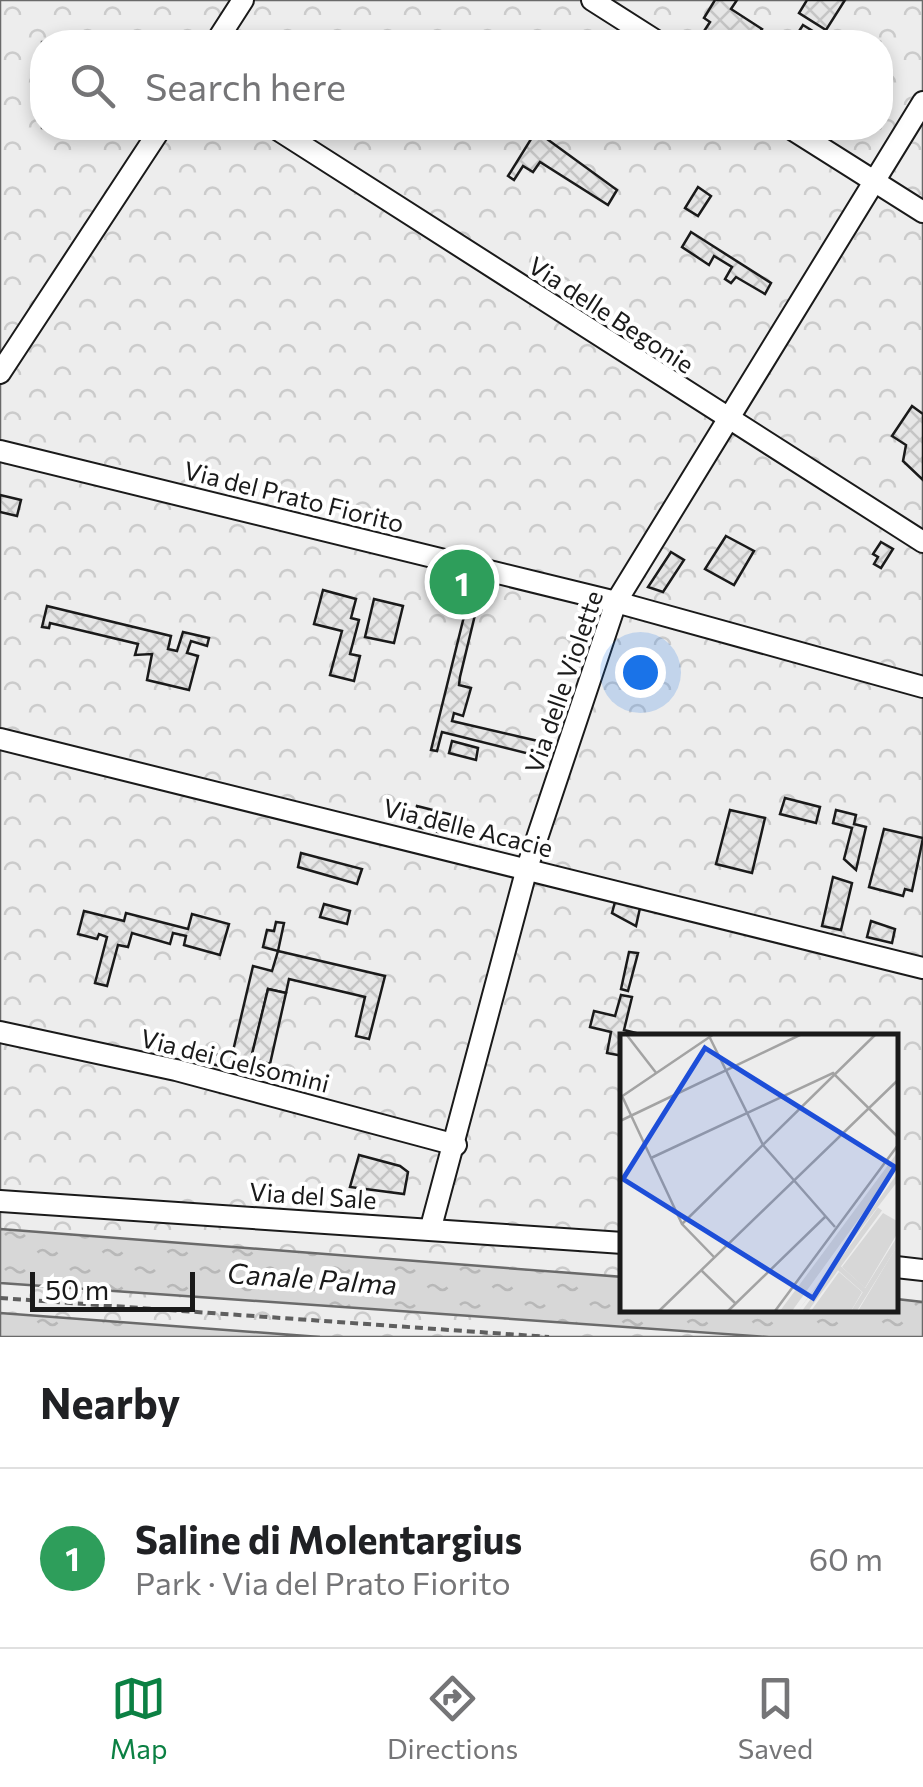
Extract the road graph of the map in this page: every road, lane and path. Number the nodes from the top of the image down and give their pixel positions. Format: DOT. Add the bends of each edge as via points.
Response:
graph roads {
  1 [pos="242,0"];
  2 [pos="592,0"];
  3 [pos="223,30"];
  4 [pos="639,30"];
  5 [pos="923,102"];
  6 [pos="153,140"];
  7 [pos="293,140"];
  8 [pos="809,140"];
  9 [pos="874,181"];
  10 [pos="923,212"];
  11 [pos="0,373"];
  12 [pos="726,419"];
  13 [pos="0,451"];
  14 [pos="923,542"];
  15 [pos="616,602"];
  16 [pos="923,686"];
  17 [pos="0,739"];
  18 [pos="526,868"];
  19 [pos="923,968"];
  20 [pos="0,1032"];
  21 [pos="456,1145"];
  22 [pos="0,1201"];
  23 [pos="432,1227"];
  24 [pos="620,1244"];
  25 [pos="898,1267"];
  26 [pos="923,1270"];
  27 [pos="0,1298"];
  28 [pos="550,1337"];
  1 -- 3 [label="street"];
  2 -- 4 [label="street"];
  5 -- 9 [label="street, Via delle Violette"];
  6 -- 11 [label="street"];
  7 -- 12 [label="street, Via delle Begonie"];
  8 -- 9 [label="street"];
  9 -- 10 [label="street"];
  9 -- 12 [label="street, Via delle Violette"];
  12 -- 14 [label="street, Via delle Begonie"];
  12 -- 15 [label="street, Via delle Violette"];
  13 -- 15 [label="street, Via del Prato Fiorito"];
  15 -- 16 [label="street, Via del Prato Fiorito"];
  15 -- 18 [label="street, Via delle Violette"];
  17 -- 18 [label="street, Via delle Acacie"];
  18 -- 19 [label="street, Via delle Acacie"];
  18 -- 21 [label="street, Via delle Violette"];
  20 -- 21 [label="street, Via dei Gelsomini" via="176,1070"];
  21 -- 23 [label="street, Via delle Violette"];
  22 -- 23 [label="street, Via del Sale"];
  23 -- 24 [label="street, Via del Sale"];
  25 -- 26 [label="street"];
  27 -- 28 [label="path"];
}
